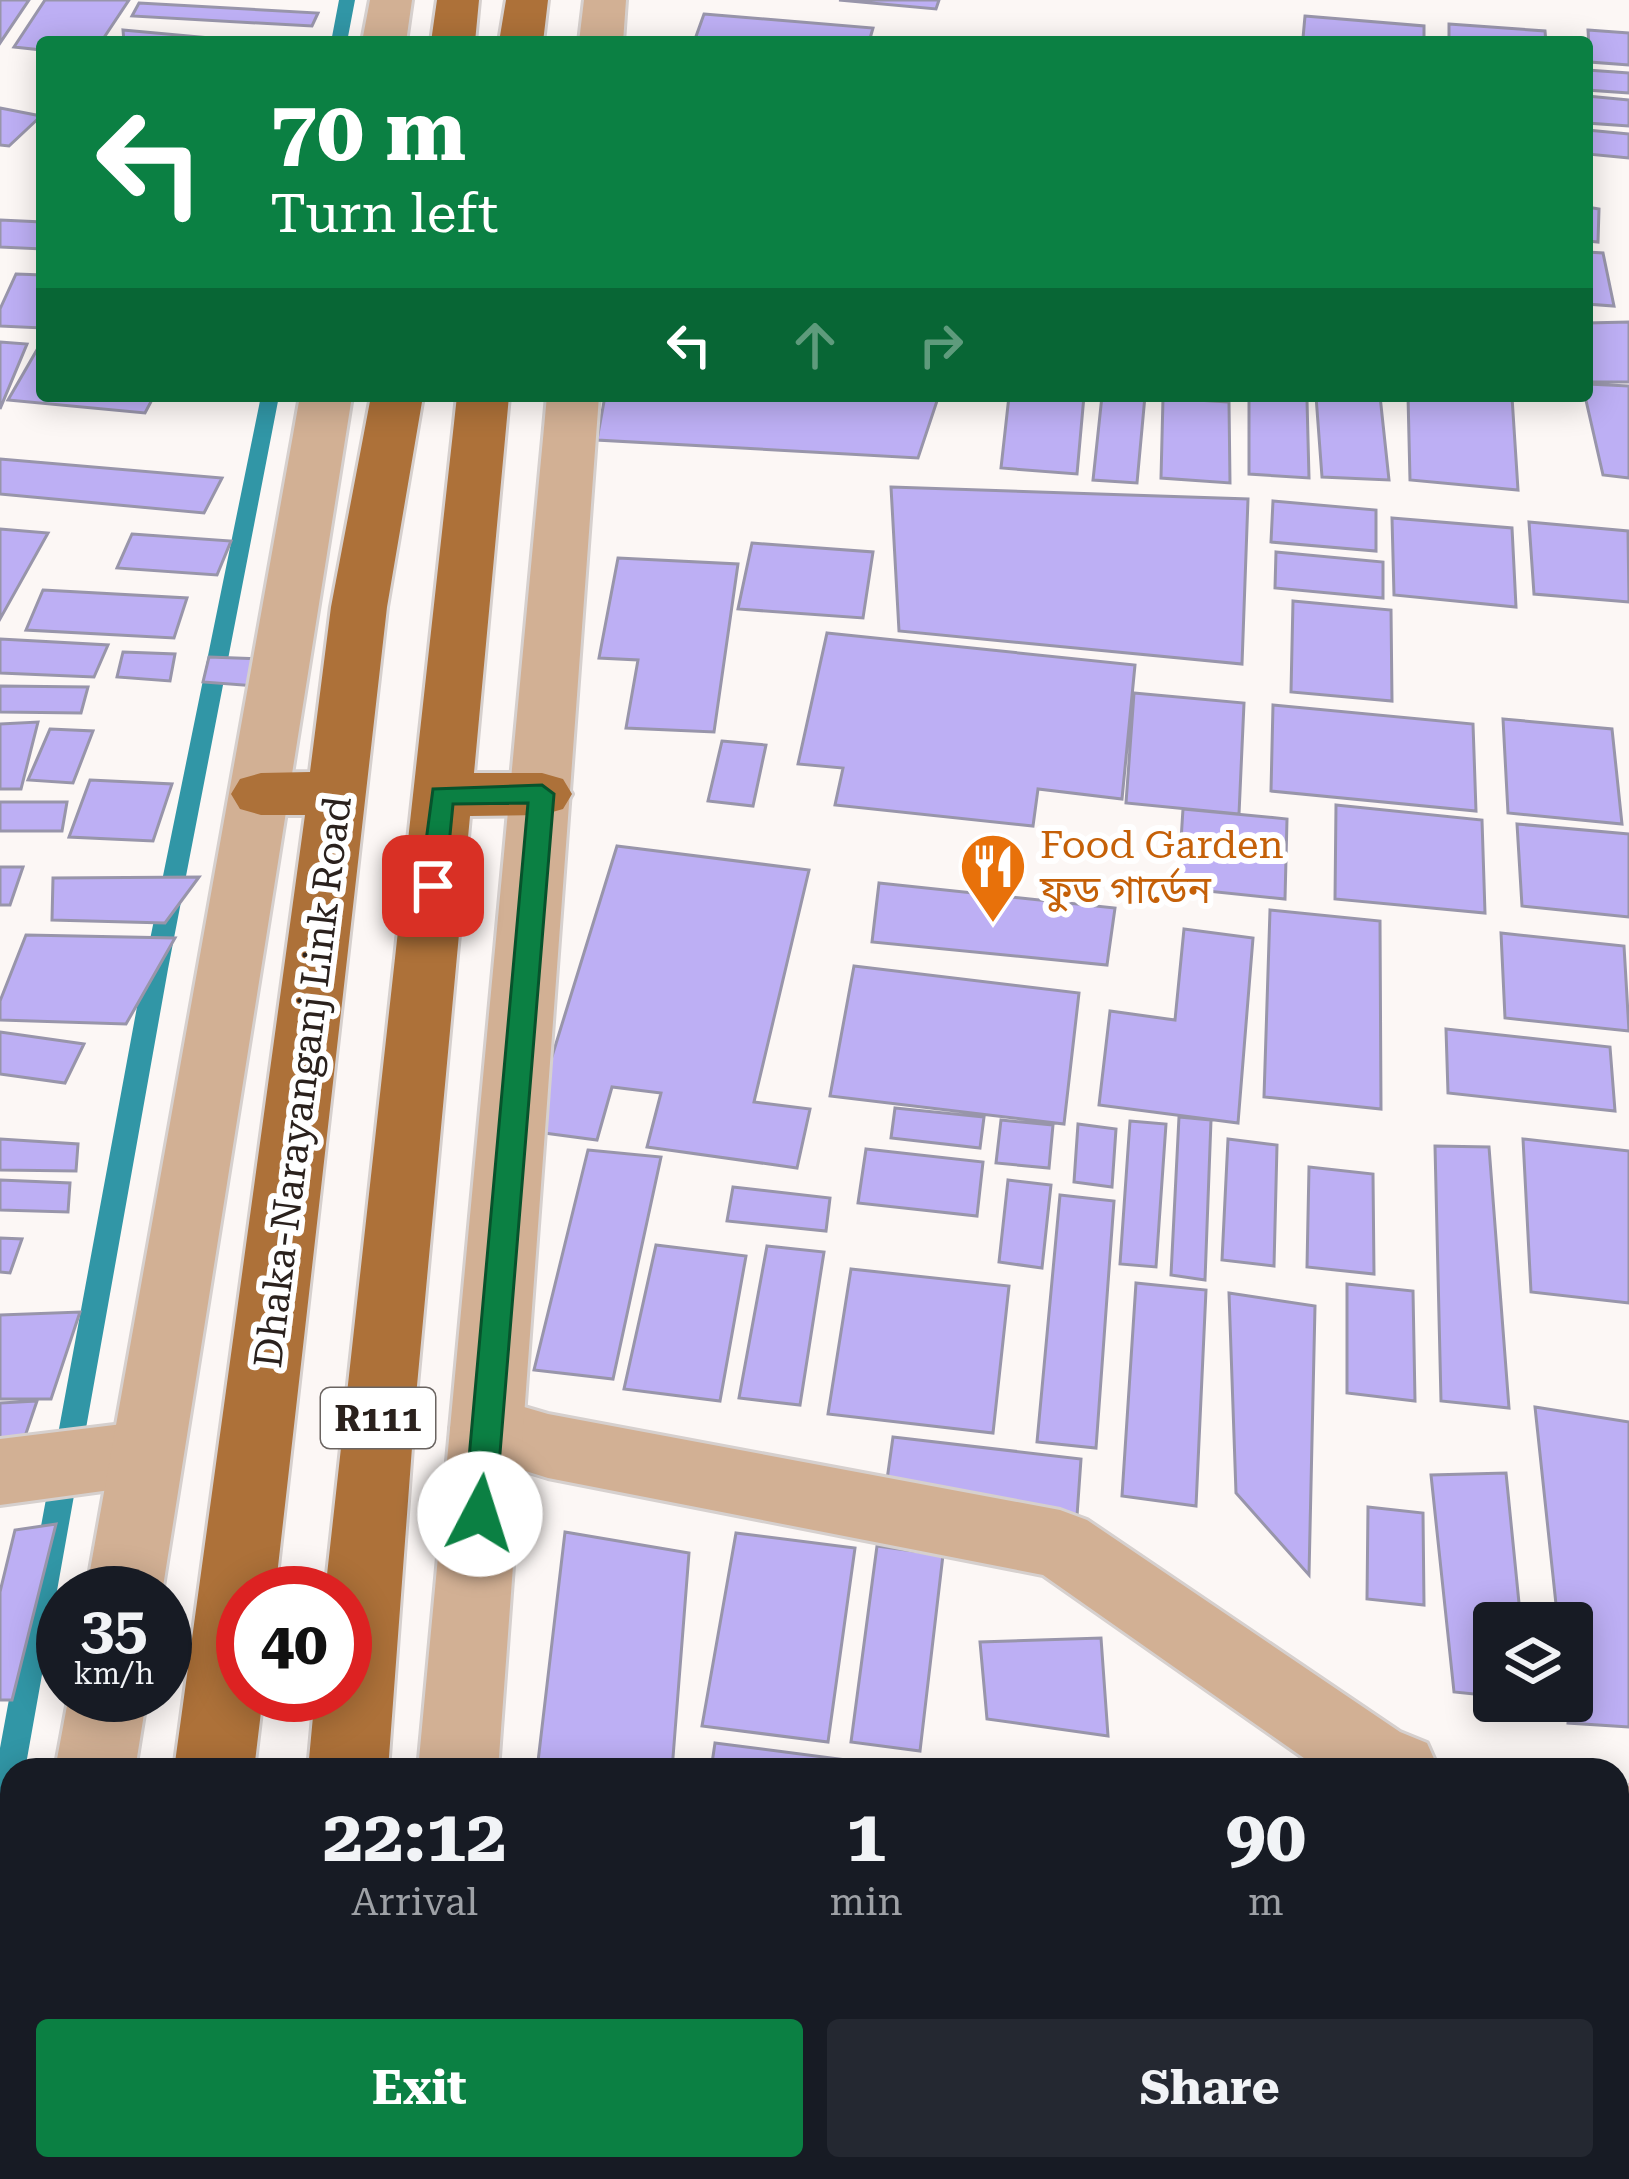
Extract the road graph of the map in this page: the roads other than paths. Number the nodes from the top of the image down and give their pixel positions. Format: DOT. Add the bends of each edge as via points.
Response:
graph roads {
  1 [pos="392,0"];
  2 [pos="458,0"];
  3 [pos="527,0"];
  4 [pos="605,0"];
  5 [pos="386,36"];
  6 [pos="454,36"];
  7 [pos="522,36"];
  8 [pos="602,36"];
  9 [pos="325,402"];
  10 [pos="396,402"];
  11 [pos="482,402"];
  12 [pos="573,402"];
  13 [pos="338,793"];
  14 [pos="261,794"];
  15 [pos="542,794"];
  16 [pos="441,795"];
  17 [pos="487,1428"];
  18 [pos="147,1453"];
  19 [pos="0,1472"];
  20 [pos="128,1566"];
  21 [pos="103,1722"];
  22 [pos="97,1758"];
  23 [pos="216,1758"];
  24 [pos="350,1758"];
  25 [pos="459,1758"];
  26 [pos="1370,1758"];
  1 -- 5 [label="street"];
  2 -- 6 [label="main road"];
  3 -- 7 [label="main road"];
  4 -- 8 [label="street"];
  9 -- 14 [label="street"];
  10 -- 13 [label="main road, Dhaka-Narayanganj Link Road / R111" via="359,608"];
  11 -- 16 [label="main road, R111"];
  12 -- 15 [label="street"];
  13 -- 14 [label="main road"];
  13 -- 23 [label="main road, Dhaka-Narayanganj Link Road / R111"];
  14 -- 18 [label="street"];
  15 -- 16 [label="main road"];
  15 -- 17 [label="street"];
  16 -- 24 [label="main road, R111"];
  17 -- 25 [label="street"];
  17 -- 26 [label="street" via="1060,1544"];
  18 -- 19 [label="street"];
  18 -- 20 [label="street"];
  21 -- 22 [label="street"];
}
